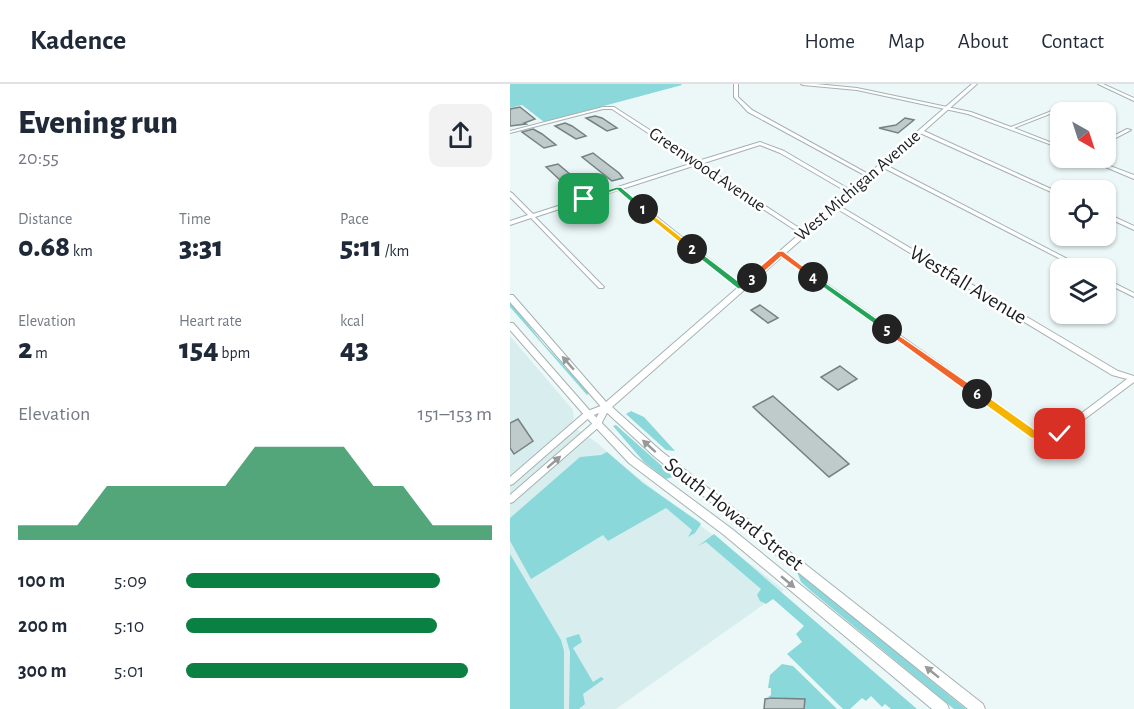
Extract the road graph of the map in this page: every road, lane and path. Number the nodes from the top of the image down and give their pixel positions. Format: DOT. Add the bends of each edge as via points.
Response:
graph roads {
  1 [pos="736,84"];
  2 [pos="803,84"];
  3 [pos="975,84"];
  4 [pos="1100,84"];
  5 [pos="826,85"];
  6 [pos="834,85"];
  7 [pos="1134,100"];
  8 [pos="948,108"];
  9 [pos="1050,113"];
  10 [pos="1013,127"];
  11 [pos="1130,130"];
  12 [pos="510,132"];
  13 [pos="922,132"];
  14 [pos="1116,136"];
  15 [pos="1050,143"];
  16 [pos="696,163"];
  17 [pos="882,165"];
  18 [pos="1111,168"];
  19 [pos="870,176"];
  20 [pos="1134,177"];
  21 [pos="618,188"];
  22 [pos="1050,190"];
  23 [pos="851,192"];
  24 [pos="510,194"];
  25 [pos="836,206"];
  26 [pos="532,216"];
  27 [pos="1116,220"];
  28 [pos="510,223"];
  29 [pos="1134,228"];
  30 [pos="805,232"];
  31 [pos="780,253"];
  32 [pos="1063,258"];
  33 [pos="1116,286"];
  34 [pos="601,287"];
  35 [pos="741,287"];
  36 [pos="1134,295"];
  37 [pos="510,297"];
  38 [pos="510,325"];
  39 [pos="1134,378"];
  40 [pos="606,407"];
  41 [pos="588,414"];
  42 [pos="597,424"];
  43 [pos="686,476"];
  44 [pos="510,482"];
  45 [pos="669,488"];
  46 [pos="510,500"];
  47 [pos="942,709"];
  48 [pos="978,709"];
  1 -- 19 [label="street" via="736,97 750,111"];
  2 -- 5 [label="street"];
  3 -- 8 [label="street, West Michigan Avenue"];
  4 -- 7 [label="street"];
  5 -- 6 [label="street"];
  6 -- 8 [label="street"];
  8 -- 10 [label="street"];
  8 -- 13 [label="street, West Michigan Avenue"];
  9 -- 10 [label="street"];
  10 -- 15 [label="street"];
  11 -- 14 [label="street"];
  12 -- 16 [label="street, Greenwood Avenue" via="610,107"];
  13 -- 17 [label="street, West Michigan Avenue"];
  13 -- 22 [label="street"];
  16 -- 21 [label="street"];
  16 -- 23 [label="street" via="760,144 782,152"];
  16 -- 30 [label="street, Greenwood Avenue"];
  17 -- 19 [label="street, West Michigan Avenue"];
  17 -- 32 [label="street"];
  18 -- 20 [label="street"];
  19 -- 23 [label="street, West Michigan Avenue"];
  21 -- 26 [label="street"];
  21 -- 35 [label="street"];
  23 -- 25 [label="street, West Michigan Avenue"];
  24 -- 26 [label="street"];
  25 -- 30 [label="street, West Michigan Avenue"];
  25 -- 39 [label="street, Westfall Avenue" via="1114,373"];
  26 -- 28 [label="street"];
  26 -- 34 [label="street"];
  27 -- 29 [label="street"];
  30 -- 31 [label="street, West Michigan Avenue"];
  31 -- 35 [label="street, West Michigan Avenue"];
  31 -- 39 [label="street" via="1034,435 1047,440"];
  33 -- 36 [label="street"];
  35 -- 40 [label="street, West Michigan Avenue"];
  40 -- 37 [label="street, South Howard Street, one-way"];
  38 -- 41 [label="street, South Howard Street"];
  40 -- 41 [label="street, West Michigan Avenue"];
  40 -- 42 [label="street, West Michigan Avenue"];
  43 -- 40 [label="street, South Howard Street, one-way"];
  41 -- 42 [label="street, South Howard Street"];
  41 -- 44 [label="street, West Michigan Avenue"];
  42 -- 45 [label="street, South Howard Street" via="632,460"];
  46 -- 42 [label="street, West Michigan Avenue, one-way"];
  43 -- 45 [label="street"];
  48 -- 43 [label="street, South Howard Street, one-way"];
  45 -- 47 [label="street, South Howard Street, one-way"];
}
